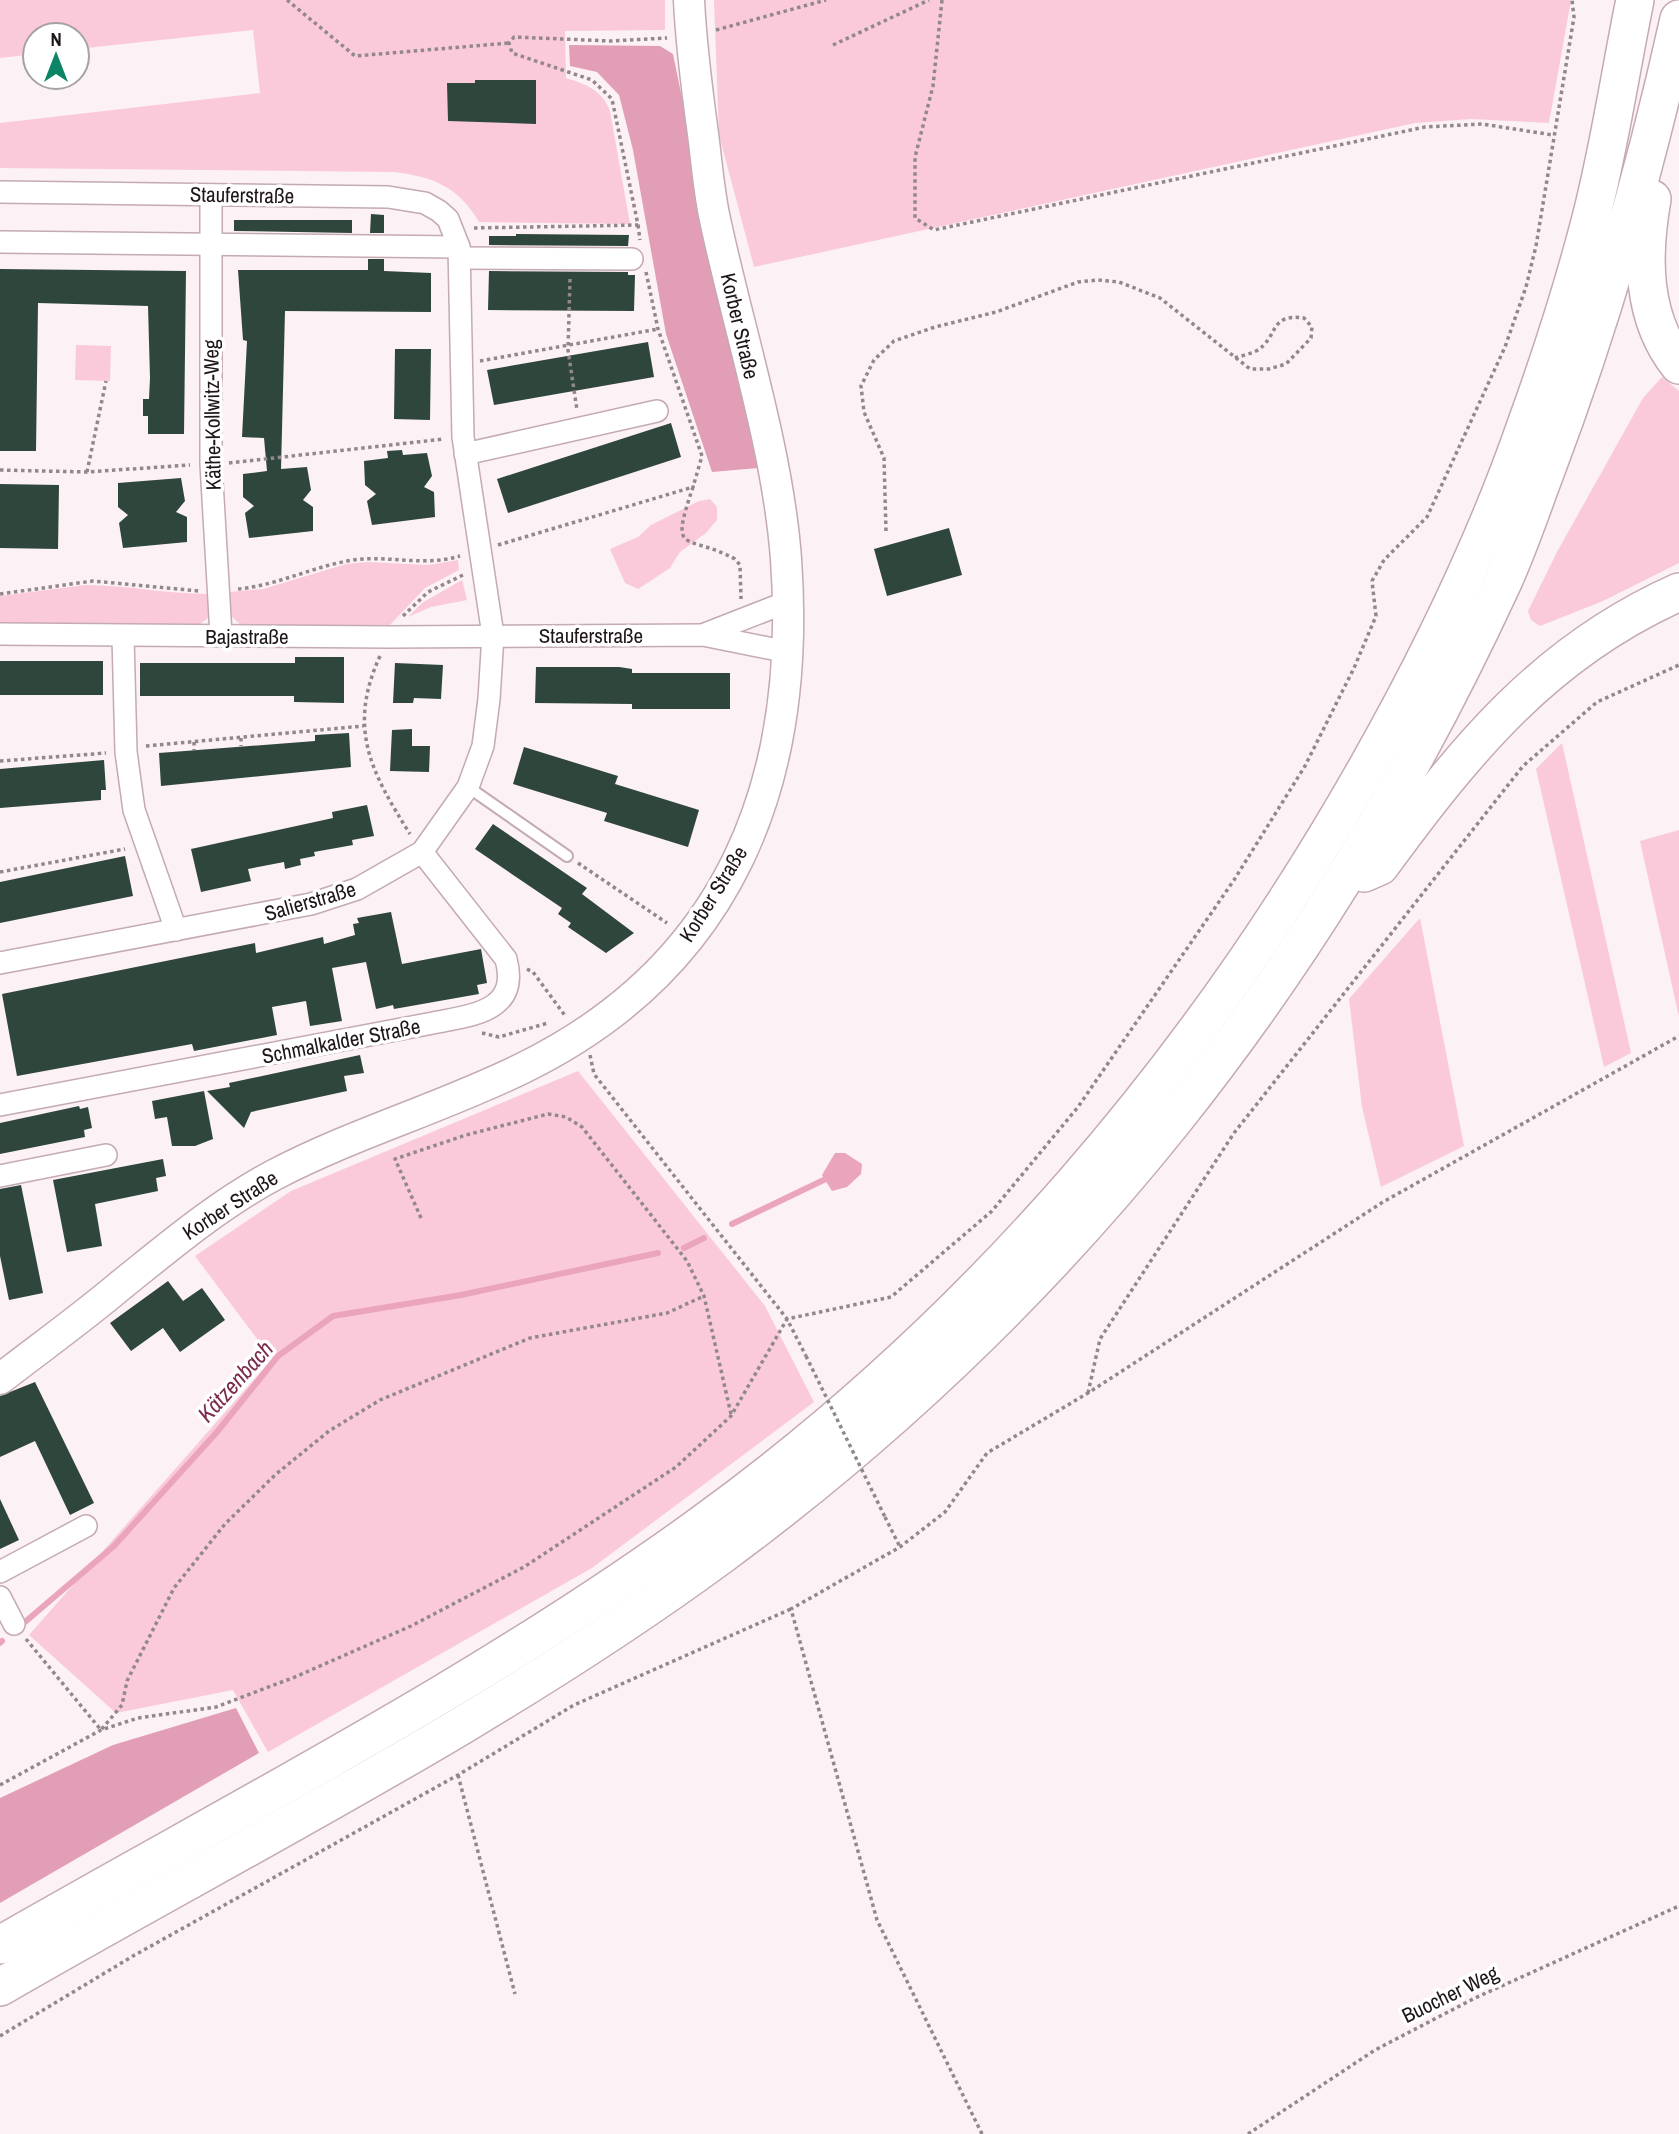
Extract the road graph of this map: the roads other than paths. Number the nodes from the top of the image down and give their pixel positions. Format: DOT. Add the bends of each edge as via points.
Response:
graph roads {
  1 [pos="689,0"];
  2 [pos="1635,0"];
  3 [pos="1679,19"];
  4 [pos="1652,142"];
  5 [pos="0,192"];
  6 [pos="211,195"];
  7 [pos="0,242"];
  8 [pos="211,244"];
  9 [pos="458,246"];
  10 [pos="639,256"];
  11 [pos="1679,365"];
  12 [pos="657,411"];
  13 [pos="465,454"];
  14 [pos="1679,592"];
  15 [pos="787,602"];
  16 [pos="0,634"];
  17 [pos="221,635"];
  18 [pos="493,635"];
  19 [pos="703,635"];
  20 [pos="123,636"];
  21 [pos="788,652"];
  22 [pos="468,788"];
  23 [pos="422,852"];
  24 [pos="567,856"];
  25 [pos="1345,882"];
  26 [pos="176,930"];
  27 [pos="0,963"];
  28 [pos="0,1105"];
  29 [pos="106,1155"];
  30 [pos="0,1176"];
  31 [pos="0,1379"];
  32 [pos="86,1526"];
  33 [pos="0,1572"];
  34 [pos="0,1597"];
  35 [pos="14,1624"];
  36 [pos="0,1945"];
  37 [pos="0,1987"];
  1 -- 15 [label="street, Korber Straße" via="714,218 777,499 786,554"];
  2 -- 36 [label="highway" via="1592,215 1525,431 1469,570 1400,709 1313,864 1170,1070 1087,1170 974,1291 880,1379 799,1450 699,1527 483,1670"];
  3 -- 4 [label="highway"];
  4 -- 11 [label="highway" via="1647,286 1653,320"];
  4 -- 25 [label="highway" via="1601,316 1504,581 1433,723"];
  5 -- 6 [label="street, Stauferstraße"];
  6 -- 8 [label="street, Käthe-Kollwitz-Weg"];
  6 -- 9 [label="street, Stauferstraße" via="408,199 439,211"];
  7 -- 8 [label="street"];
  8 -- 9 [label="street"];
  8 -- 17 [label="street, Käthe-Kollwitz-Weg" via="211,464"];
  9 -- 10 [label="street" via="570,259"];
  9 -- 13 [label="street"];
  12 -- 13 [label="street"];
  13 -- 18 [label="street"];
  14 -- 25 [label="highway" via="1597,635 1527,690 1443,781 1380,866"];
  15 -- 19 [label="street, Stauferstraße"];
  15 -- 21 [label="street, Korber Straße"];
  16 -- 20 [label="street, Bajastraße"];
  17 -- 18 [label="street, Bajastraße"];
  17 -- 20 [label="street, Bajastraße"];
  18 -- 19 [label="street, Stauferstraße"];
  18 -- 22 [label="street, Salierstraße" via="482,746"];
  19 -- 21 [label="street, Stauferstraße"];
  20 -- 26 [label="street" via="126,750 134,810"];
  21 -- 31 [label="street, Korber Straße" via="785,708 761,803 730,875 668,964 619,1009 574,1028 513,1073 303,1161 248,1190 190,1228"];
  22 -- 23 [label="street, Salierstraße"];
  22 -- 24 [label="lane"];
  23 -- 26 [label="street, Salierstraße" via="357,889 311,904"];
  23 -- 28 [label="street, Schmalkalder Straße" via="506,959 511,976 506,992 489,1009"];
  25 -- 37 [label="highway" via="1279,983 1122,1185 976,1339 824,1476 705,1566 499,1703"];
  26 -- 27 [label="street, Salierstraße"];
  29 -- 30 [label="street"];
  32 -- 33 [label="street"];
  34 -- 35 [label="street"];
}
